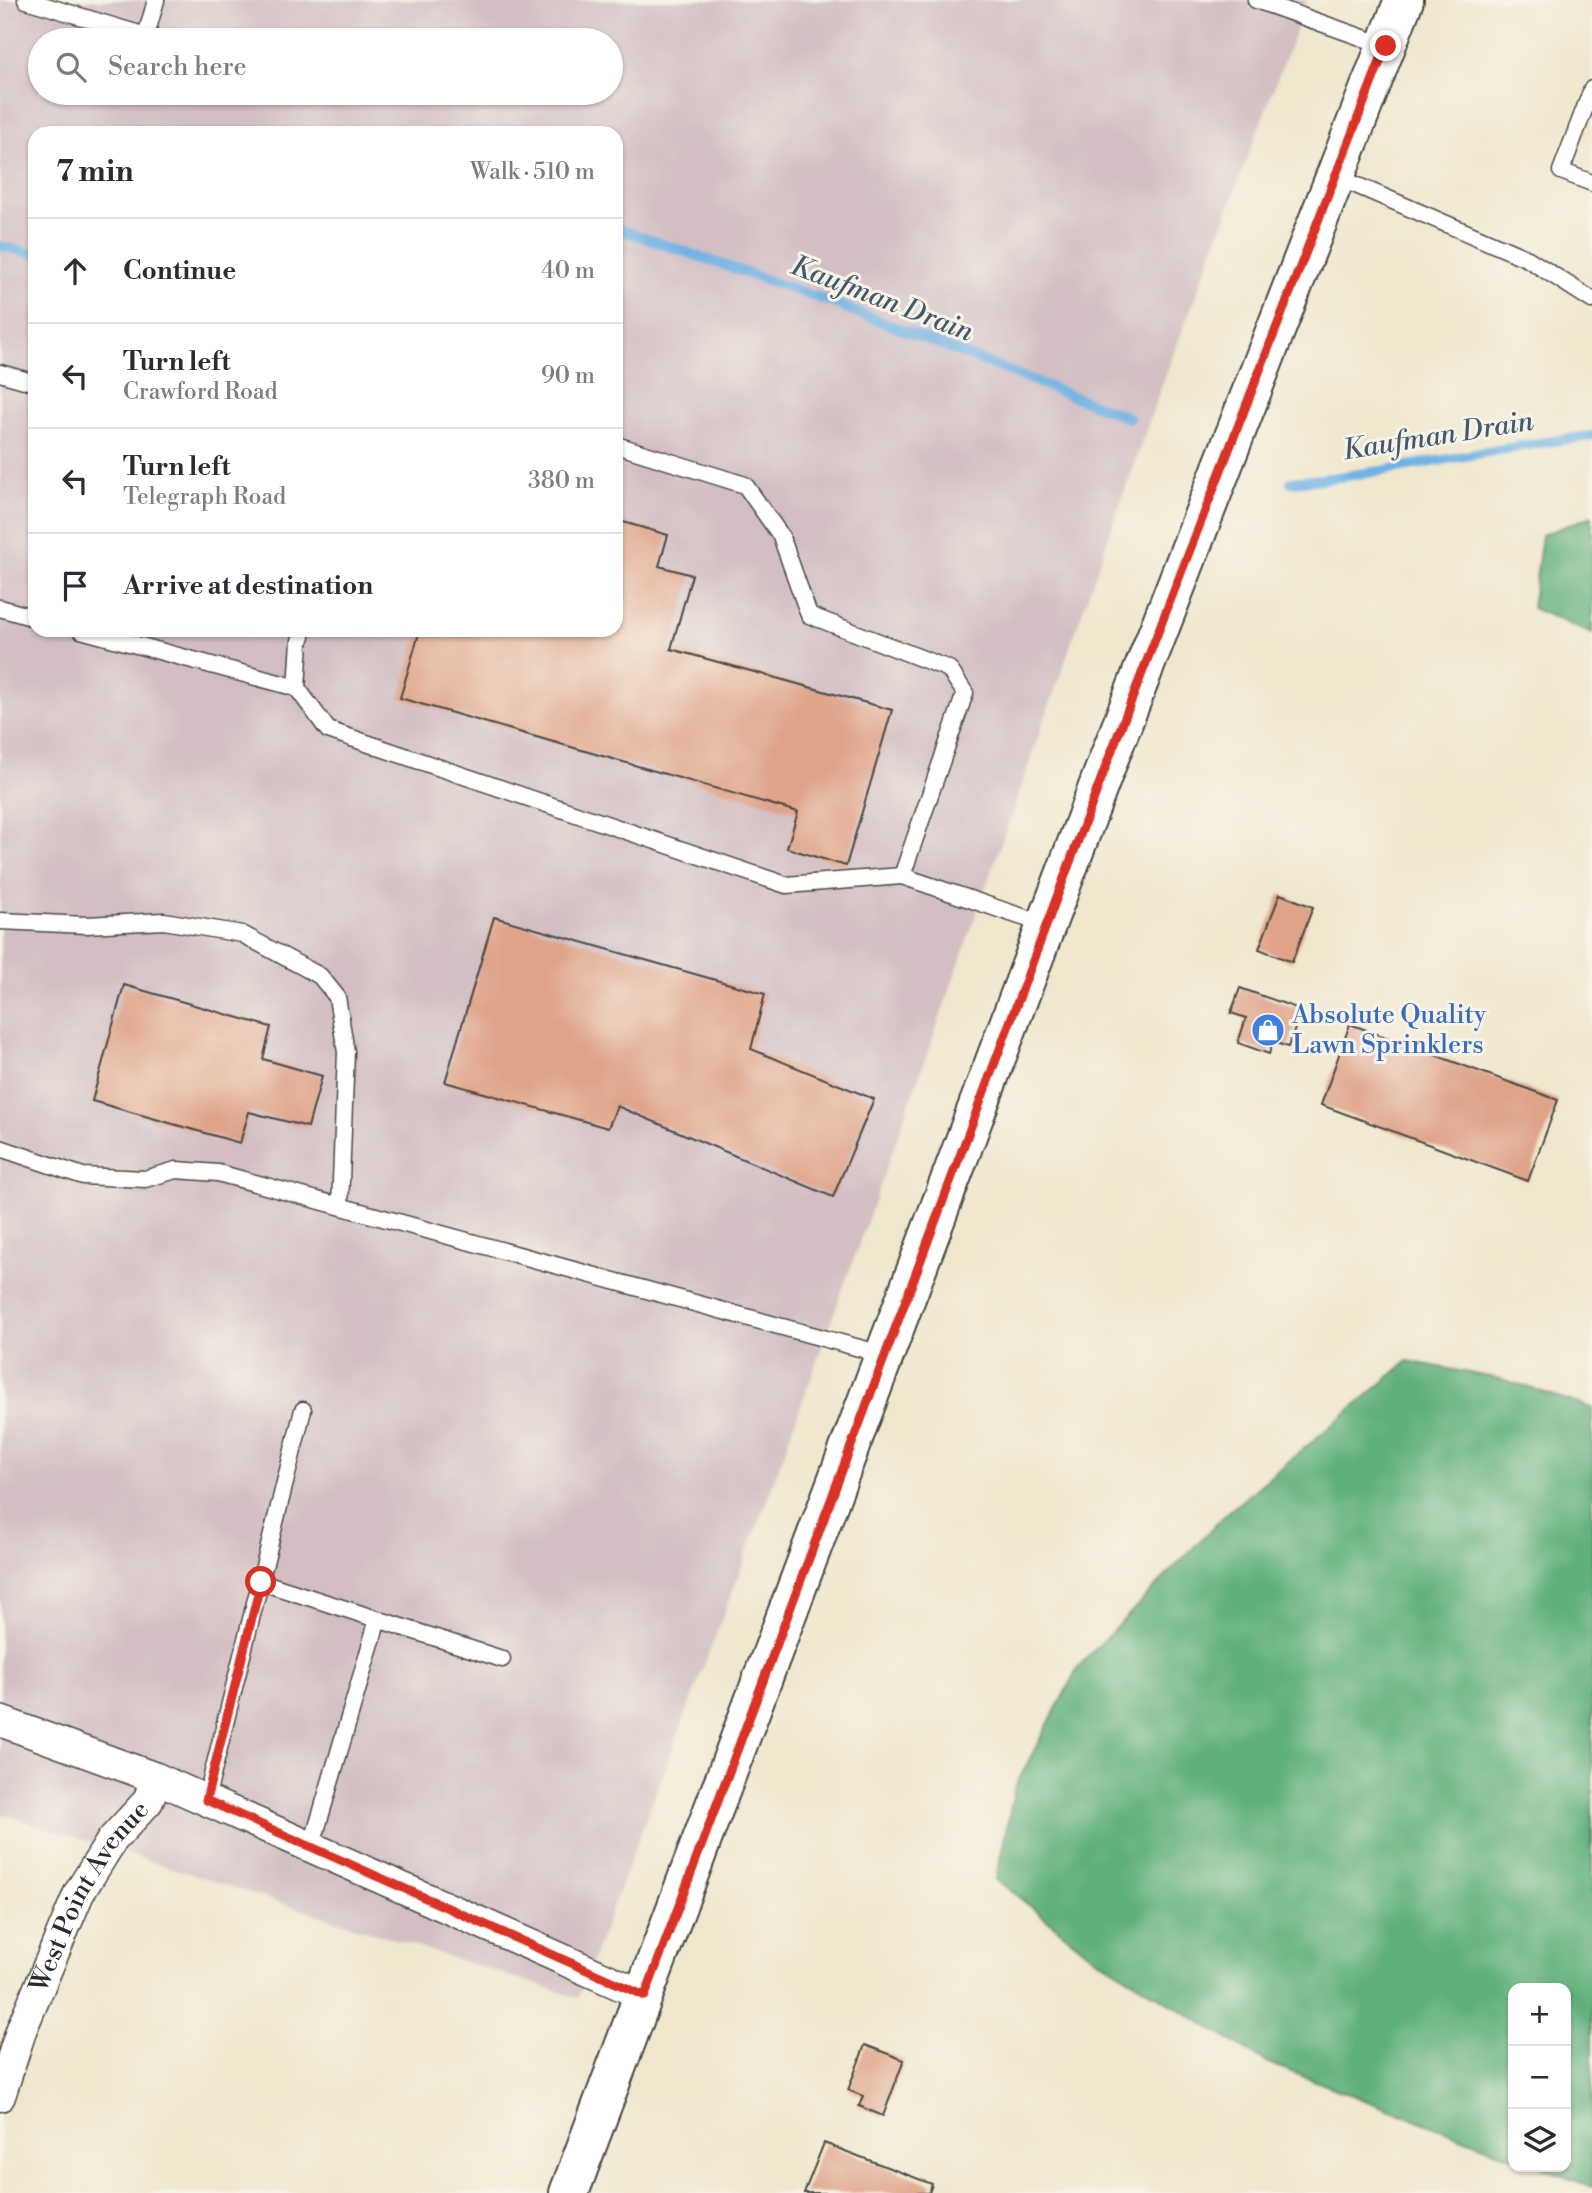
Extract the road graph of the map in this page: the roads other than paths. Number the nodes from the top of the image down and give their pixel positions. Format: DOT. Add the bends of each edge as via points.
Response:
graph roads {
  1 [pos="26,0"];
  2 [pos="156,0"];
  3 [pos="1256,0"];
  4 [pos="1404,0"];
  5 [pos="119,28"];
  6 [pos="148,28"];
  7 [pos="1386,46"];
  8 [pos="1592,89"];
  9 [pos="1335,176"];
  10 [pos="1592,183"];
  11 [pos="1592,300"];
  12 [pos="0,373"];
  13 [pos="28,381"];
  14 [pos="623,447"];
  15 [pos="0,608"];
  16 [pos="28,616"];
  17 [pos="107,637"];
  18 [pos="301,637"];
  19 [pos="297,688"];
  20 [pos="902,876"];
  21 [pos="0,921"];
  22 [pos="1046,925"];
  23 [pos="0,1148"];
  24 [pos="340,1206"];
  25 [pos="885,1354"];
  26 [pos="303,1410"];
  27 [pos="261,1582"];
  28 [pos="377,1619"];
  29 [pos="502,1659"];
  30 [pos="0,1721"];
  31 [pos="156,1778"];
  32 [pos="206,1800"];
  33 [pos="311,1847"];
  34 [pos="645,1996"];
  35 [pos="0,2096"];
  36 [pos="569,2193"];
  1 -- 5 [label="lane"];
  2 -- 6 [label="lane"];
  3 -- 7 [label="lane"];
  4 -- 7 [label="main road"];
  7 -- 9 [label="main road"];
  8 -- 10 [label="lane" via="1561,171"];
  9 -- 11 [label="lane" via="1528,259"];
  9 -- 22 [label="main road"];
  12 -- 13 [label="lane"];
  14 -- 20 [label="lane" via="745,485 781,536 809,615 949,669 965,693"];
  15 -- 16 [label="lane"];
  17 -- 19 [label="lane"];
  18 -- 19 [label="lane"];
  19 -- 20 [label="lane" via="328,730 786,885"];
  20 -- 22 [label="lane"];
  21 -- 24 [label="lane" via="86,925 164,921 242,934 320,976 337,998 346,1052"];
  22 -- 25 [label="main road"];
  23 -- 24 [label="lane" via="83,1176 145,1179 176,1170 218,1173"];
  24 -- 25 [label="lane"];
  25 -- 34 [label="main road"];
  26 -- 27 [label="lane"];
  27 -- 28 [label="lane"];
  27 -- 32 [label="lane"];
  28 -- 29 [label="lane"];
  28 -- 33 [label="lane"];
  30 -- 31 [label="street"];
  31 -- 32 [label="street"];
  31 -- 35 [label="street, West Point Avenue" via="148,1801 112,1840 79,1894 22,2028"];
  32 -- 33 [label="street"];
  33 -- 34 [label="street"];
  34 -- 36 [label="main road"];
}
